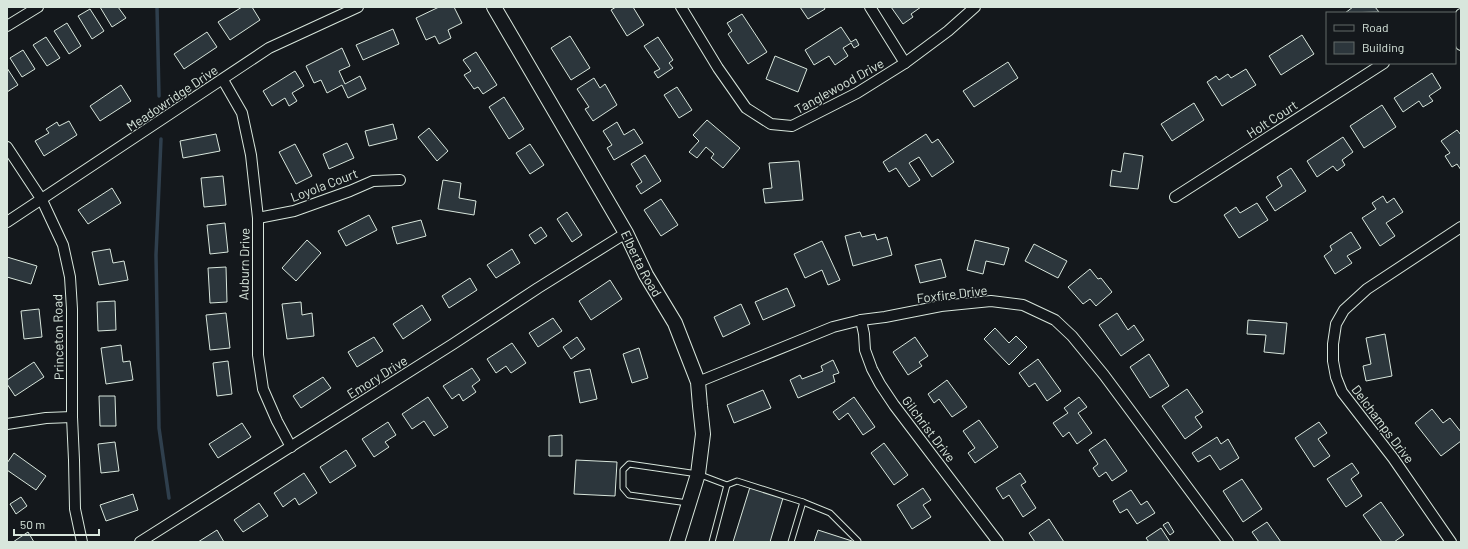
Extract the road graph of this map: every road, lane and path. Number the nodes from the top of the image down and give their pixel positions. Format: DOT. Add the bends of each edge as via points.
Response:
graph roads {
  1 [pos="38,7"];
  2 [pos="358,7"];
  3 [pos="494,7"];
  4 [pos="681,7"];
  5 [pos="870,7"];
  6 [pos="975,7"];
  7 [pos="1461,14"];
  8 [pos="1456,25"];
  9 [pos="7,26"];
  10 [pos="1461,45"];
  11 [pos="905,63"];
  12 [pos="1382,64"];
  13 [pos="223,80"];
  14 [pos="7,148"];
  15 [pos="400,180"];
  16 [pos="1175,197"];
  17 [pos="42,200"];
  18 [pos="258,218"];
  19 [pos="7,222"];
  20 [pos="1461,227"];
  21 [pos="626,234"];
  22 [pos="861,320"];
  23 [pos="698,382"];
  24 [pos="72,417"];
  25 [pos="7,424"];
  26 [pos="291,447"];
  27 [pos="698,474"];
  28 [pos="727,485"];
  29 [pos="803,502"];
  30 [pos="690,503"];
  31 [pos="82,542"];
  32 [pos="140,542"];
  33 [pos="677,542"];
  34 [pos="712,542"];
  35 [pos="791,542"];
  36 [pos="858,542"];
  37 [pos="998,542"];
  38 [pos="1228,542"];
  39 [pos="1451,542"];
  1 -- 9 [label="street"];
  2 -- 13 [label="street, Meadowridge Drive" via="269,48"];
  3 -- 21 [label="street, Elberta Road"];
  4 -- 11 [label="street, Tanglewood Drive" via="746,108 771,124 792,126 857,93"];
  5 -- 11 [label="street"];
  6 -- 11 [label="street, Tanglewood Drive"];
  7 -- 8 [label="street"];
  8 -- 10 [label="street"];
  12 -- 16 [label="street, Holt Court"];
  13 -- 17 [label="street, Meadowridge Drive"];
  13 -- 18 [label="street, Auburn Drive" via="242,113 251,155"];
  14 -- 17 [label="street, Princeton Road"];
  15 -- 18 [label="street, Loyola Court" via="373,181 294,211"];
  17 -- 19 [label="street, Meadowridge Drive"];
  17 -- 24 [label="street, Princeton Road" via="63,245 70,277"];
  18 -- 26 [label="street, Auburn Drive" via="258,355 263,389"];
  20 -- 39 [label="street, Delchamps Drive" via="1367,289 1344,310 1336,324 1332,344 1336,377 1342,392 1393,458"];
  21 -- 23 [label="street, Elberta Road" via="646,275 675,323"];
  21 -- 26 [label="street, Emory Drive"];
  22 -- 23 [label="street, Foxfire Drive" via="833,327"];
  22 -- 37 [label="street, Gilchrist Drive" via="865,350 880,384"];
  22 -- 38 [label="street, Foxfire Drive" via="941,306 991,301 1023,305 1055,320 1072,336 1104,375"];
  23 -- 27 [label="street, Elberta Road" via="704,434"];
  24 -- 25 [label="street"];
  24 -- 31 [label="street, Princeton Road" via="74,509"];
  26 -- 32 [label="street, Emory Drive"];
  27 -- 28 [label="lane"];
  27 -- 30 [label="street, Elberta Road"];
  27 -- 30 [label="lane" via="629,464 623,470 623,488 628,494"];
  28 -- 29 [label="lane" via="737,481"];
  28 -- 34 [label="lane"];
  29 -- 35 [label="lane"];
  29 -- 36 [label="lane" via="830,513"];
  30 -- 33 [label="street, Elberta Road"];
}
